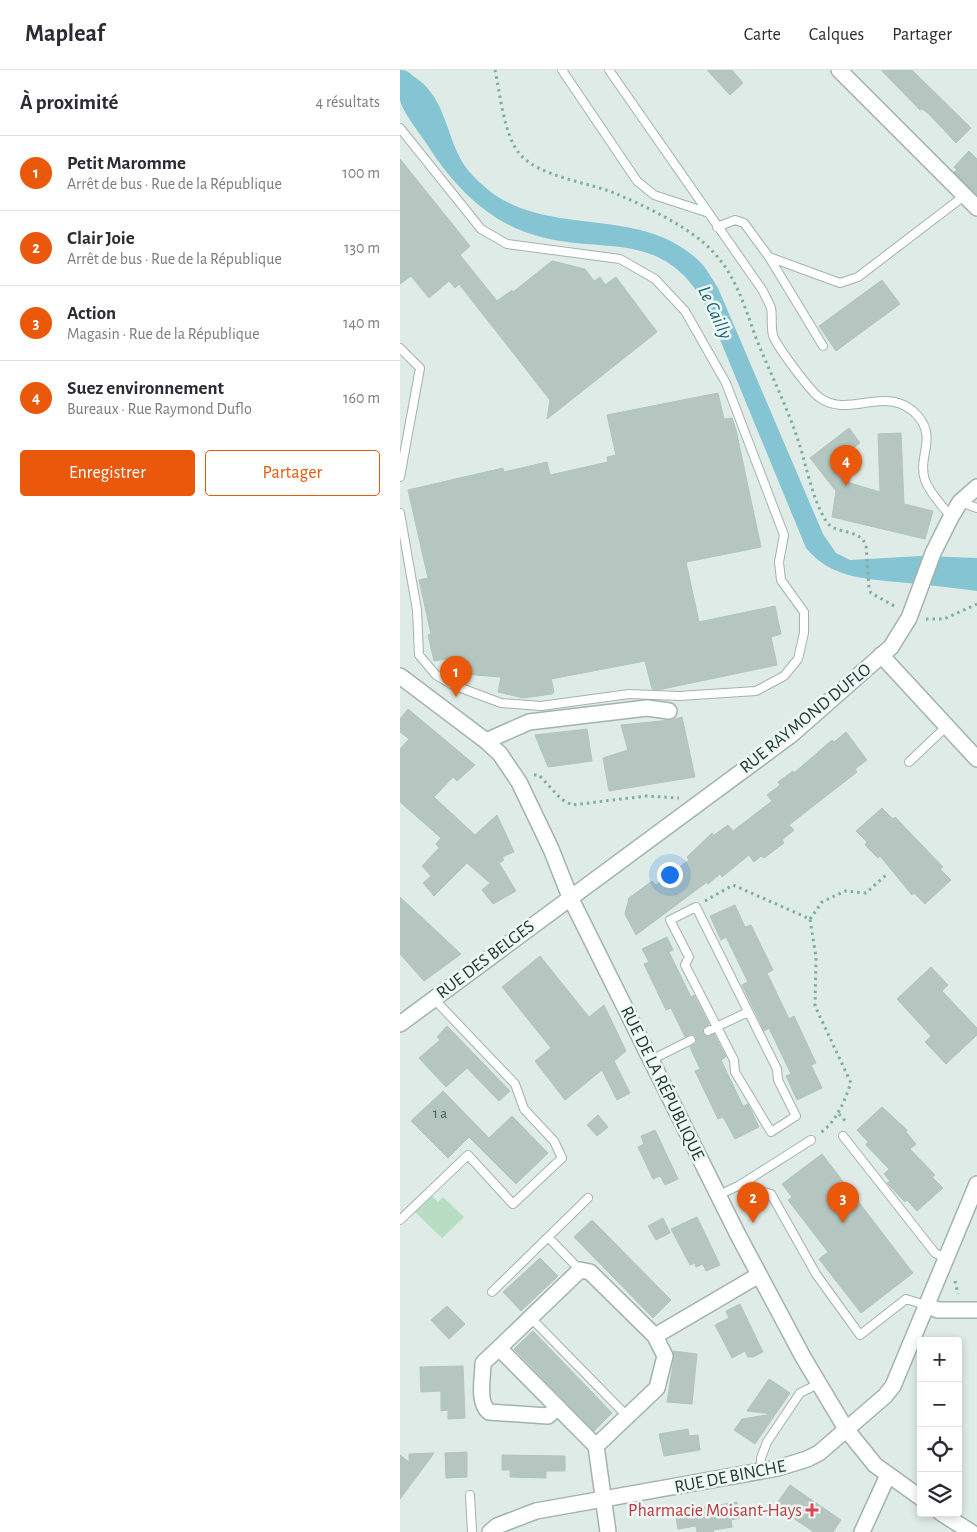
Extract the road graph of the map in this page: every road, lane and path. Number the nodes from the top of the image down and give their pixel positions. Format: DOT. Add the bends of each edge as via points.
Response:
graph roads {
  1 [pos="562,70"];
  2 [pos="609,70"];
  3 [pos="839,70"];
  4 [pos="400,128"];
  5 [pos="964,196"];
  6 [pos="977,208"];
  7 [pos="706,212"];
  8 [pos="717,227"];
  9 [pos="770,257"];
  10 [pos="824,346"];
  11 [pos="400,348"];
  12 [pos="400,478"];
  13 [pos="977,487"];
  14 [pos="960,502"];
  15 [pos="977,508"];
  16 [pos="400,513"];
  17 [pos="951,517"];
  18 [pos="866,545"];
  19 [pos="977,604"];
  20 [pos="896,607"];
  21 [pos="909,618"];
  22 [pos="882,655"];
  23 [pos="400,676"];
  24 [pos="669,711"];
  25 [pos="947,726"];
  26 [pos="486,741"];
  27 [pos="977,759"];
  28 [pos="908,762"];
  29 [pos="530,775"];
  30 [pos="698,802"];
  31 [pos="886,875"];
  32 [pos="570,897"];
  33 [pos="696,907"];
  34 [pos="810,919"];
  35 [pos="433,998"];
  36 [pos="748,1012"];
  37 [pos="400,1024"];
  38 [pos="718,1027"];
  39 [pos="708,1031"];
  40 [pos="691,1040"];
  41 [pos="651,1060"];
  42 [pos="843,1136"];
  43 [pos="810,1140"];
  44 [pos="977,1184"];
  45 [pos="740,1185"];
  46 [pos="719,1195"];
  47 [pos="588,1198"];
  48 [pos="400,1220"];
  49 [pos="548,1237"];
  50 [pos="945,1258"];
  51 [pos="580,1270"];
  52 [pos="759,1275"];
  53 [pos="955,1280"];
  54 [pos="492,1292"];
  55 [pos="926,1305"];
  56 [pos="962,1310"];
  57 [pos="977,1310"];
  58 [pos="530,1317"];
  59 [pos="655,1336"];
  60 [pos="499,1348"];
  61 [pos="818,1384"];
  62 [pos="558,1407"];
  63 [pos="628,1417"];
  64 [pos="846,1429"];
  65 [pos="596,1446"];
  66 [pos="761,1471"];
  67 [pos="888,1475"];
  68 [pos="470,1495"];
  69 [pos="917,1495"];
  70 [pos="603,1499"];
  71 [pos="947,1517"];
  72 [pos="472,1532"];
  73 [pos="490,1532"];
  74 [pos="608,1532"];
  75 [pos="862,1532"];
  76 [pos="971,1532"];
  1 -- 7 [label="lane" via="637,181 654,195"];
  2 -- 7 [label="lane"];
  3 -- 5 [label="street"];
  4 -- 16 [label="lane" via="481,229 507,244 620,259 655,279 685,311 726,383 784,535 779,562 781,580 804,612 804,633 798,659 784,676 756,691 679,696 629,694 541,706 501,703 444,680 419,655 417,610"];
  5 -- 6 [label="street"];
  5 -- 9 [label="lane" via="858,277 840,283"];
  7 -- 8 [label="lane"];
  8 -- 9 [label="lane" via="735,220 744,223"];
  8 -- 17 [label="lane" via="763,291 771,308 773,337 820,398 834,404 890,400 906,405 917,415 928,439 925,478"];
  9 -- 10 [label="lane"];
  11 -- 12 [label="lane" via="420,368"];
  13 -- 14 [label="street, RUE RAYMOND DUFLO"];
  14 -- 15 [label="lane"];
  14 -- 17 [label="street, RUE RAYMOND DUFLO"];
  17 -- 21 [label="street, RUE RAYMOND DUFLO" via="933,553"];
  18 -- 20 [label="path" via="869,589"];
  19 -- 21 [label="path" via="944,620"];
  21 -- 22 [label="street, RUE RAYMOND DUFLO" via="891,647"];
  22 -- 25 [label="street"];
  22 -- 30 [label="street, RUE RAYMOND DUFLO" via="791,735"];
  23 -- 26 [label="street, RUE DE LA RÉPUBLIQUE"];
  24 -- 26 [label="street" via="647,708 529,722"];
  25 -- 27 [label="street"];
  25 -- 28 [label="lane"];
  26 -- 32 [label="street, RUE DE LA RÉPUBLIQUE" via="500,754 518,782 548,842"];
  29 -- 30 [label="path" via="539,775 561,799 572,805 656,796"];
  30 -- 32 [label="street, RUE RAYMOND DUFLO"];
  31 -- 34 [label="path" via="866,893 845,891 822,902"];
  32 -- 35 [label="street, RUE DES BELGES"];
  32 -- 41 [label="street, RUE DE LA RÉPUBLIQUE"];
  33 -- 34 [label="path" via="733,885"];
  33 -- 36 [label="lane"];
  33 -- 38 [label="lane" via="670,920 689,957 685,965"];
  34 -- 43 [label="path" via="816,957 815,1006 851,1083 839,1114 828,1128"];
  35 -- 37 [label="street, RUE DES BELGES"];
  35 -- 48 [label="lane" via="515,1084 524,1109 554,1142 562,1158 513,1204 468,1154"];
  36 -- 38 [label="lane"];
  36 -- 38 [label="lane" via="777,1068 778,1080 796,1116 771,1132 735,1072 734,1060"];
  38 -- 39 [label="lane"];
  40 -- 41 [label="lane"];
  41 -- 46 [label="street, RUE DE LA RÉPUBLIQUE"];
  42 -- 50 [label="lane" via="936,1253"];
  43 -- 45 [label="lane"];
  44 -- 50 [label="street, RUE DE BINCHE"];
  45 -- 46 [label="lane"];
  45 -- 55 [label="lane" via="771,1194 816,1274 860,1334 906,1299"];
  46 -- 52 [label="street, RUE DE LA RÉPUBLIQUE"];
  47 -- 49 [label="lane"];
  49 -- 51 [label="lane"];
  49 -- 54 [label="lane"];
  50 -- 55 [label="street, RUE DE BINCHE"];
  51 -- 58 [label="street"];
  51 -- 59 [label="street" via="590,1272"];
  52 -- 59 [label="street"];
  52 -- 61 [label="street, RUE DE LA RÉPUBLIQUE"];
  53 -- 56 [label="path"];
  55 -- 56 [label="street" via="938,1310"];
  55 -- 64 [label="street, RUE DE BINCHE" via="893,1386 886,1396"];
  56 -- 57 [label="street"];
  58 -- 60 [label="street"];
  58 -- 63 [label="lane"];
  59 -- 63 [label="street" via="665,1356 657,1388"];
  60 -- 62 [label="street"];
  60 -- 62 [label="street" via="483,1363 484,1408 489,1412 548,1416"];
  61 -- 64 [label="street, RUE DE LA RÉPUBLIQUE"];
  61 -- 66 [label="lane" via="800,1393 767,1442 761,1458"];
  62 -- 65 [label="street"];
  63 -- 65 [label="street"];
  64 -- 66 [label="street, RUE DE BINCHE" via="808,1459"];
  64 -- 67 [label="street, RUE DE LA RÉPUBLIQUE" via="875,1465"];
  65 -- 70 [label="street"];
  66 -- 70 [label="street, RUE DE BINCHE"];
  67 -- 69 [label="street, RUE DE LA RÉPUBLIQUE"];
  67 -- 75 [label="street"];
  68 -- 72 [label="lane"];
  70 -- 73 [label="street, RUE DE BINCHE" via="536,1511"];
  70 -- 74 [label="street"];
  71 -- 76 [label="street"];
}
